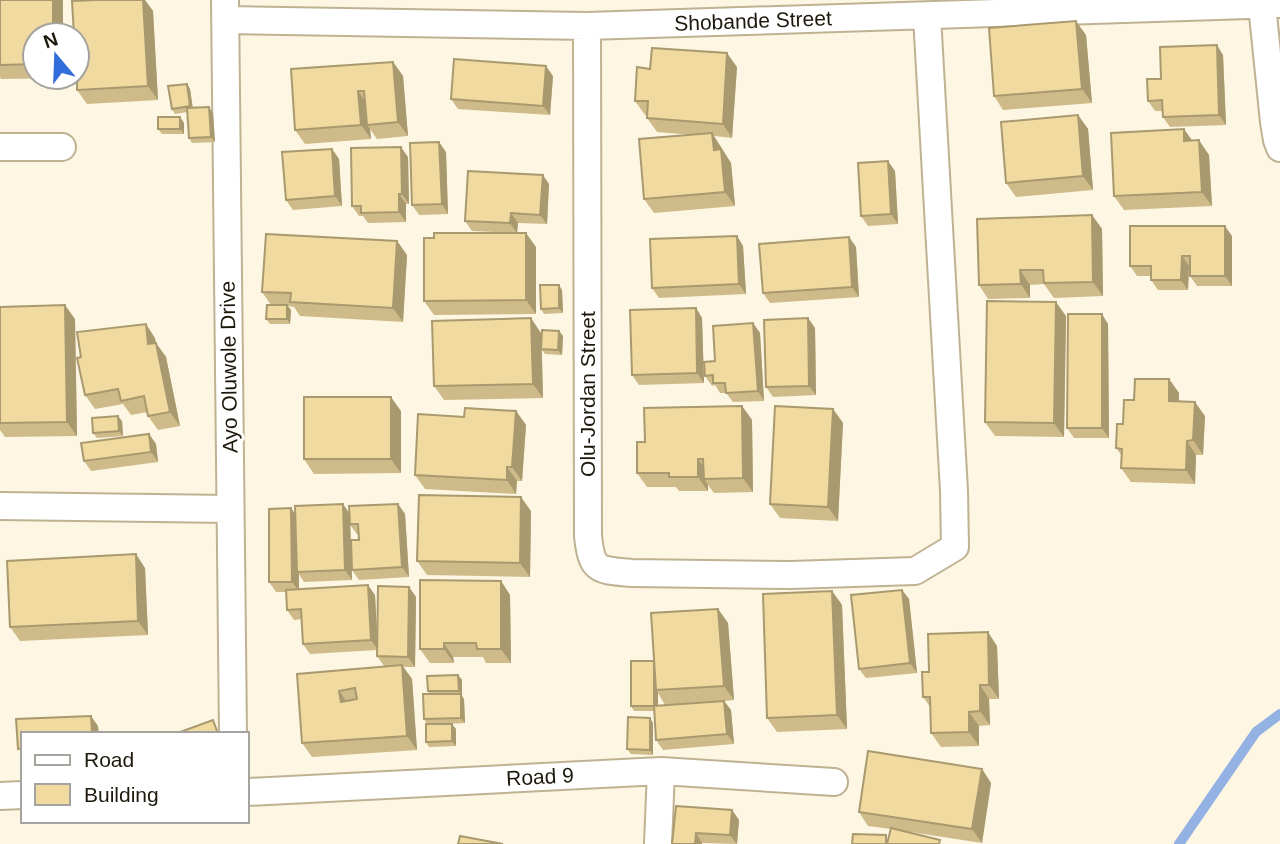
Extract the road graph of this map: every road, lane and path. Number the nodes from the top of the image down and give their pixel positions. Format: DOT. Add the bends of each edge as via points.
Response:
graph roads {
  1 [pos="1271,4"];
  2 [pos="226,10"];
  3 [pos="927,16"];
  4 [pos="587,26"];
  5 [pos="0,147"];
  6 [pos="62,147"];
  7 [pos="1280,148"];
  8 [pos="0,506"];
  9 [pos="230,509"];
  10 [pos="233,732"];
  11 [pos="661,771"];
  12 [pos="834,782"];
  13 [pos="248,792"];
  14 [pos="21,795"];
  15 [pos="0,796"];
  16 [pos="658,844"];
  1 -- 3 [label="street, Shobande Street"];
  1 -- 7 [label="street" via="1274,122"];
  2 -- 4 [label="street, Shobande Street"];
  2 -- 9 [label="street, Ayo Oluwole Drive"];
  3 -- 4 [label="street, Shobande Street"];
  3 -- 4 [label="street, Olu-Jordan Street" via="955,547 915,570 791,575 632,573 598,567 591,558"];
  5 -- 6 [label="street"];
  8 -- 9 [label="street"];
  9 -- 10 [label="street, Ayo Oluwole Drive"];
  11 -- 12 [label="street, Road 9"];
  11 -- 13 [label="street, Road 9"];
  11 -- 16 [label="street"];
  14 -- 15 [label="street"];
}
